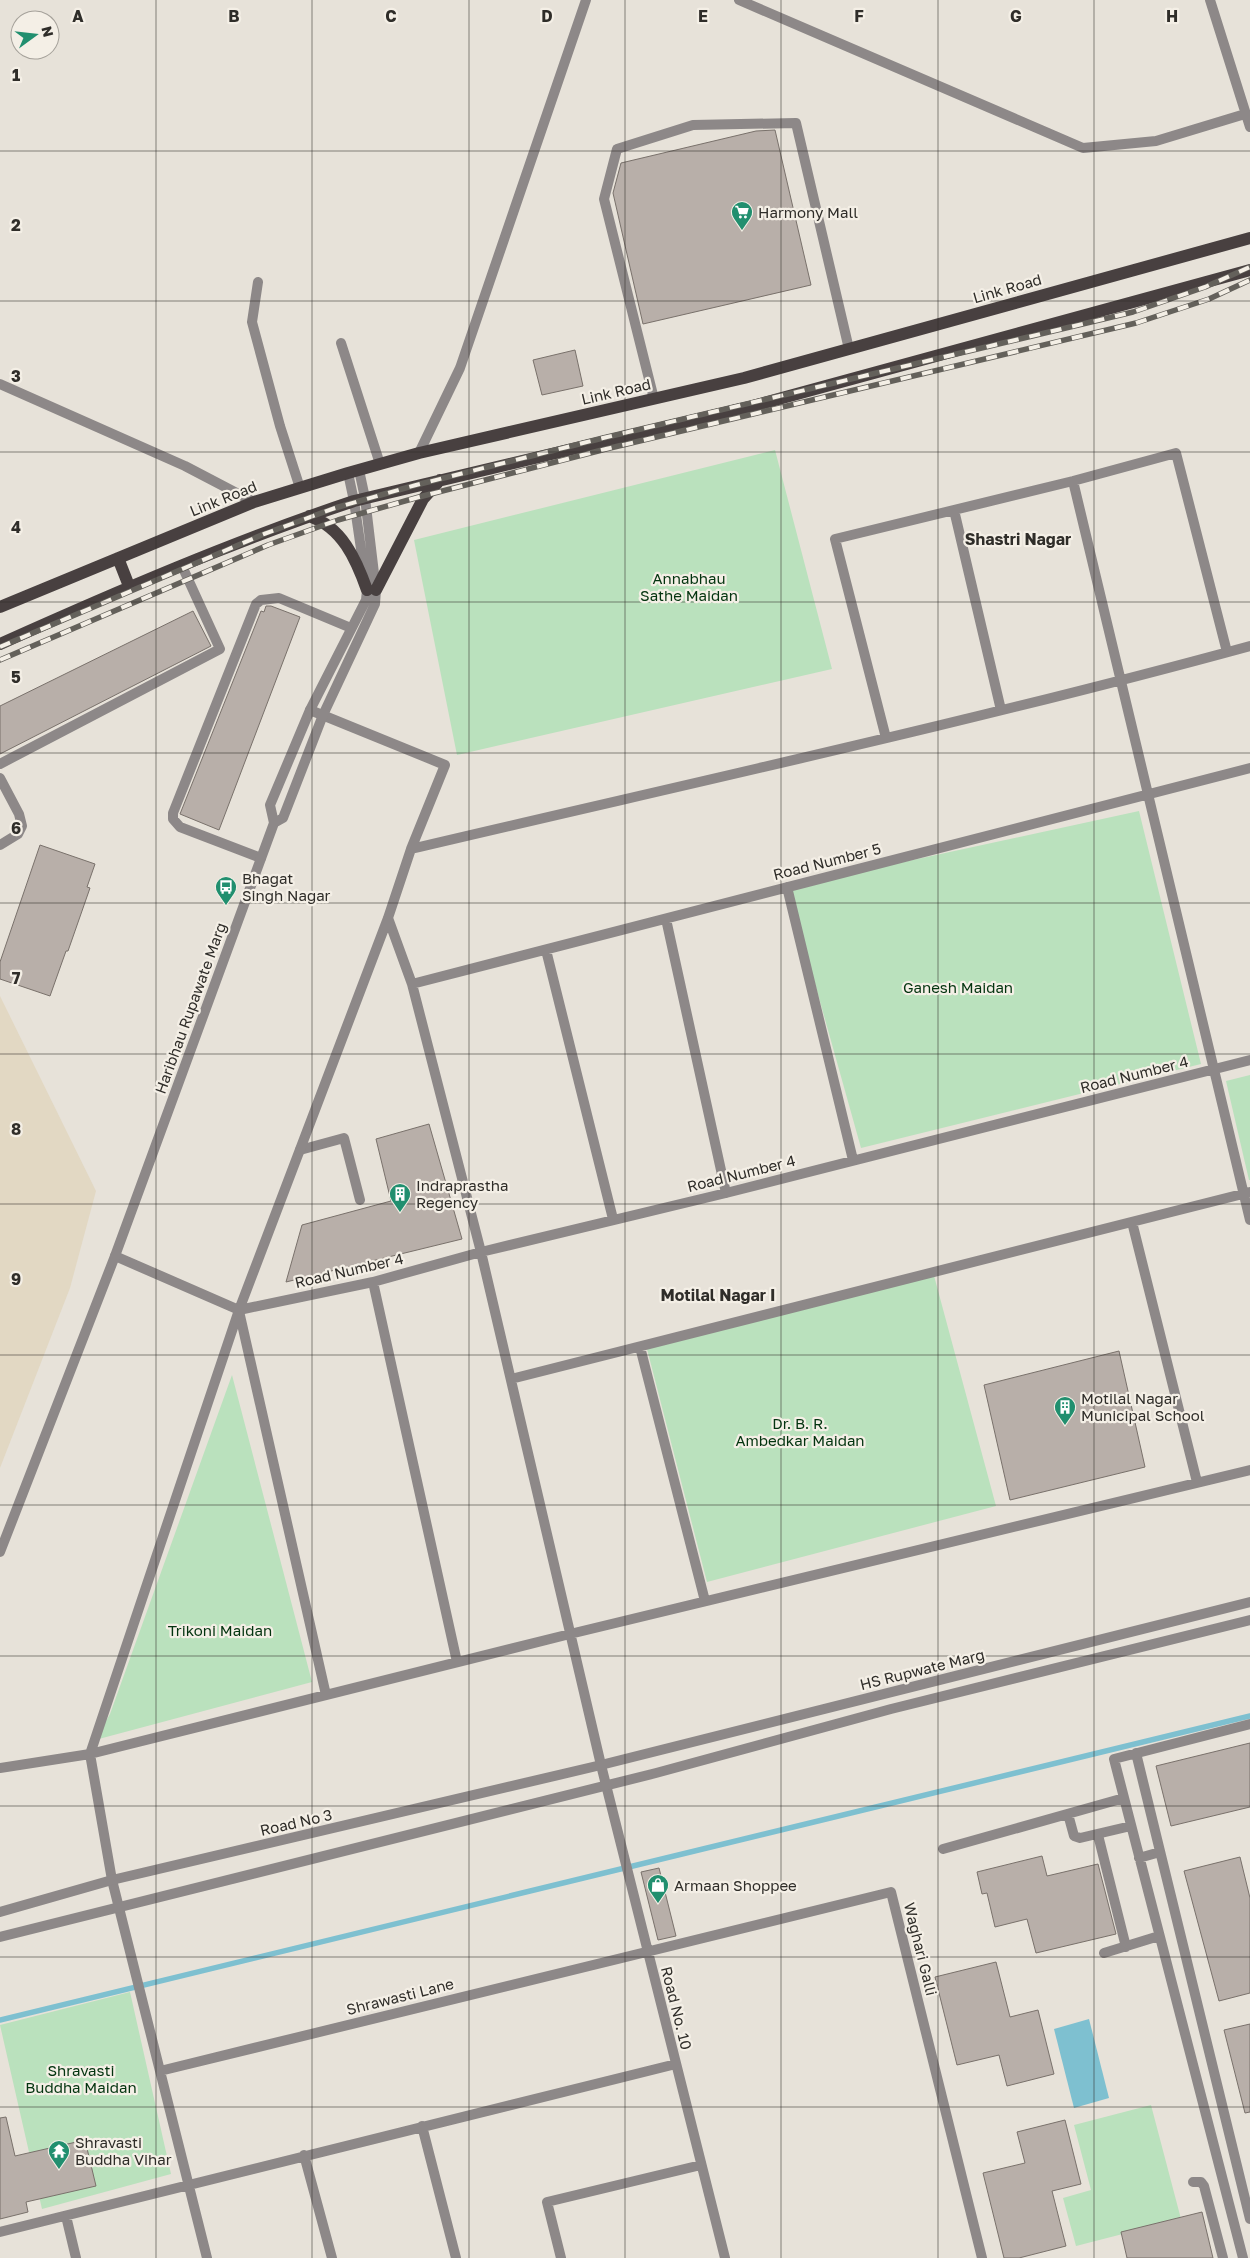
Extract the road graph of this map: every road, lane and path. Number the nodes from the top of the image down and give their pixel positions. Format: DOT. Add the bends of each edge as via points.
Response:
graph roads {
  1 [pos="586,0"];
  2 [pos="739,0"];
  3 [pos="1210,0"];
  4 [pos="1245,114"];
  5 [pos="1250,128"];
  6 [pos="1250,240"];
  7 [pos="1250,270"];
  8 [pos="258,282"];
  9 [pos="341,343"];
  10 [pos="849,349"];
  11 [pos="0,384"];
  12 [pos="654,399"];
  13 [pos="419,453"];
  14 [pos="380,464"];
  15 [pos="353,471"];
  16 [pos="440,480"];
  17 [pos="1073,481"];
  18 [pos="300,488"];
  19 [pos="360,499"];
  20 [pos="254,502"];
  21 [pos="954,510"];
  22 [pos="309,516"];
  23 [pos="118,558"];
  24 [pos="182,566"];
  25 [pos="129,586"];
  26 [pos="372,590"];
  27 [pos="0,608"];
  28 [pos="351,628"];
  29 [pos="0,644"];
  30 [pos="1250,646"];
  31 [pos="220,650"];
  32 [pos="1227,652"];
  33 [pos="234,658"];
  34 [pos="1121,681"];
  35 [pos="310,710"];
  36 [pos="1001,710"];
  37 [pos="322,715"];
  38 [pos="886,738"];
  39 [pos="0,764"];
  40 [pos="1250,768"];
  41 [pos="0,778"];
  42 [pos="1148,794"];
  43 [pos="274,823"];
  44 [pos="0,845"];
  45 [pos="411,849"];
  46 [pos="261,858"];
  47 [pos="787,887"];
  48 [pos="388,918"];
  49 [pos="666,919"];
  50 [pos="546,950"];
  51 [pos="412,984"];
  52 [pos="1250,1060"];
  53 [pos="1214,1069"];
  54 [pos="300,1150"];
  55 [pos="852,1160"];
  56 [pos="1247,1192"];
  57 [pos="726,1193"];
  58 [pos="360,1200"];
  59 [pos="613,1219"];
  60 [pos="1250,1220"];
  61 [pos="1132,1222"];
  62 [pos="481,1252"];
  63 [pos="114,1256"];
  64 [pos="373,1282"];
  65 [pos="239,1310"];
  66 [pos="640,1347"];
  67 [pos="511,1379"];
  68 [pos="1250,1470"];
  69 [pos="1197,1482"];
  70 [pos="0,1552"];
  71 [pos="705,1601"];
  72 [pos="1250,1602"];
  73 [pos="1250,1620"];
  74 [pos="570,1634"];
  75 [pos="1074,1646"];
  76 [pos="457,1662"];
  77 [pos="1077,1662"];
  78 [pos="904,1689"];
  79 [pos="326,1695"];
  80 [pos="908,1705"];
  81 [pos="1250,1724"];
  82 [pos="742,1730"];
  83 [pos="746,1748"];
  84 [pos="1136,1753"];
  85 [pos="90,1754"];
  86 [pos="600,1765"];
  87 [pos="0,1768"];
  88 [pos="606,1785"];
  89 [pos="1124,1798"];
  90 [pos="1068,1814"];
  91 [pos="1131,1826"];
  92 [pos="1098,1835"];
  93 [pos="943,1850"];
  94 [pos="1160,1852"];
  95 [pos="1139,1858"];
  96 [pos="112,1880"];
  97 [pos="119,1907"];
  98 [pos="0,1912"];
  99 [pos="1160,1936"];
  100 [pos="0,1937"];
  101 [pos="1126,1947"];
  102 [pos="647,1951"];
  103 [pos="1104,1954"];
  104 [pos="1197,2004"];
  105 [pos="1179,2009"];
  106 [pos="676,2064"];
  107 [pos="160,2071"];
  108 [pos="422,2126"];
  109 [pos="1227,2126"];
  110 [pos="1211,2132"];
  111 [pos="304,2155"];
  112 [pos="701,2164"];
  113 [pos="1193,2182"];
  114 [pos="189,2184"];
  115 [pos="66,2216"];
  116 [pos="1250,2219"];
  117 [pos="0,2232"];
  118 [pos="76,2258"];
  119 [pos="208,2258"];
  120 [pos="332,2258"];
  121 [pos="456,2258"];
  122 [pos="561,2258"];
  123 [pos="725,2258"];
  124 [pos="982,2258"];
  125 [pos="1223,2258"];
  126 [pos="1244,2258"];
  1 -- 13 [label="street" via="460,368"];
  2 -- 4 [label="street" via="1084,148 1156,141"];
  3 -- 4 [label="street"];
  4 -- 5 [label="street"];
  6 -- 10 [label="main road, Link Road"];
  7 -- 16 [label="main road" via="754,406"];
  8 -- 18 [label="street" via="252,322"];
  9 -- 14 [label="street"];
  10 -- 12 [label="main road, Link Road"];
  10 -- 12 [label="street" via="796,124 692,125 617,149 604,199"];
  11 -- 20 [label="street" via="185,466"];
  12 -- 13 [label="main road, Link Road"];
  13 -- 14 [label="main road, Link Road"];
  14 -- 15 [label="main road, Link Road"];
  15 -- 18 [label="main road, Link Road"];
  15 -- 19 [label="street"];
  16 -- 19 [label="main road"];
  16 -- 26 [label="main road" via="423,499"];
  17 -- 21 [label="street"];
  17 -- 32 [label="street" via="1176,453"];
  17 -- 34 [label="street"];
  18 -- 20 [label="main road, Link Road"];
  19 -- 22 [label="main road"];
  19 -- 26 [label="street"];
  20 -- 23 [label="main road, Link Road"];
  21 -- 36 [label="street"];
  21 -- 38 [label="street" via="835,539"];
  22 -- 24 [label="main road"];
  22 -- 26 [label="main road" via="327,524 341,539"];
  23 -- 25 [label="main road"];
  23 -- 27 [label="main road, Link Road"];
  24 -- 25 [label="main road"];
  24 -- 31 [label="street"];
  25 -- 29 [label="main road"];
  26 -- 28 [label="street, Haribhau Rupawate Marg"];
  26 -- 37 [label="street" via="374,604"];
  28 -- 33 [label="street" via="279,598 261,600 253,610"];
  28 -- 35 [label="street, Haribhau Rupawate Marg"];
  30 -- 32 [label="street"];
  31 -- 33 [label="street"];
  31 -- 39 [label="street"];
  32 -- 34 [label="street"];
  33 -- 46 [label="street" via="173,820 180,827"];
  34 -- 36 [label="street"];
  34 -- 42 [label="street"];
  35 -- 37 [label="street"];
  35 -- 43 [label="street, Haribhau Rupawate Marg" via="270,806"];
  36 -- 38 [label="street"];
  37 -- 43 [label="street" via="283,818"];
  37 -- 45 [label="street" via="444,765"];
  38 -- 45 [label="street"];
  40 -- 42 [label="street, Road Number 5"];
  41 -- 44 [label="street" via="22,826 18,834"];
  42 -- 47 [label="street, Road Number 5"];
  42 -- 53 [label="street"];
  43 -- 46 [label="street, Haribhau Rupawate Marg"];
  45 -- 48 [label="street"];
  46 -- 63 [label="street, Haribhau Rupawate Marg"];
  47 -- 49 [label="street, Road Number 5"];
  47 -- 55 [label="street"];
  48 -- 51 [label="street, Road No. 10"];
  48 -- 54 [label="street"];
  49 -- 50 [label="street, Road Number 5"];
  49 -- 57 [label="street"];
  50 -- 51 [label="street, Road Number 5"];
  50 -- 59 [label="street"];
  51 -- 62 [label="street, Road No. 10"];
  52 -- 53 [label="street, Road Number 4"];
  53 -- 55 [label="street, Road Number 4"];
  53 -- 56 [label="street"];
  54 -- 58 [label="street" via="344,1138"];
  54 -- 65 [label="street"];
  55 -- 57 [label="street, Road Number 4"];
  56 -- 60 [label="street"];
  56 -- 61 [label="street"];
  57 -- 59 [label="street, Road Number 4"];
  59 -- 62 [label="street, Road Number 4"];
  61 -- 66 [label="street"];
  61 -- 69 [label="street"];
  62 -- 64 [label="street, Road Number 4"];
  62 -- 67 [label="street, Road No. 10"];
  63 -- 65 [label="street"];
  63 -- 70 [label="street, Haribhau Rupawate Marg"];
  64 -- 65 [label="street, Road Number 4"];
  64 -- 76 [label="street"];
  65 -- 79 [label="street"];
  65 -- 85 [label="street"];
  66 -- 67 [label="street"];
  66 -- 71 [label="street"];
  67 -- 74 [label="street, Road No. 10"];
  68 -- 69 [label="street"];
  69 -- 71 [label="street"];
  71 -- 74 [label="street"];
  72 -- 75 [label="street, HS Rupwate Marg"];
  73 -- 77 [label="street"];
  74 -- 76 [label="street"];
  74 -- 86 [label="street, Road No. 10"];
  75 -- 77 [label="street"];
  75 -- 78 [label="street, HS Rupwate Marg"];
  76 -- 79 [label="street"];
  77 -- 80 [label="street"];
  78 -- 80 [label="street"];
  78 -- 82 [label="street, HS Rupwate Marg"];
  79 -- 85 [label="street"];
  80 -- 83 [label="street"];
  81 -- 84 [label="street"];
  82 -- 83 [label="street"];
  82 -- 86 [label="street, HS Rupwate Marg"];
  83 -- 88 [label="street"];
  84 -- 89 [label="street" via="1114,1758"];
  84 -- 94 [label="street"];
  85 -- 87 [label="street"];
  85 -- 96 [label="street"];
  86 -- 88 [label="street, Road No. 10"];
  86 -- 96 [label="street, Road No 3"];
  88 -- 97 [label="street"];
  88 -- 102 [label="street, Road No. 10"];
  89 -- 90 [label="street"];
  89 -- 91 [label="street"];
  90 -- 92 [label="street" via="1074,1836"];
  90 -- 93 [label="street"];
  91 -- 92 [label="street"];
  91 -- 95 [label="street"];
  92 -- 101 [label="street"];
  94 -- 95 [label="street"];
  94 -- 104 [label="street"];
  95 -- 99 [label="street"];
  96 -- 97 [label="street"];
  96 -- 98 [label="street, Road No 3"];
  97 -- 100 [label="street"];
  97 -- 107 [label="street"];
  99 -- 101 [label="street"];
  99 -- 105 [label="street"];
  101 -- 103 [label="street"];
  102 -- 106 [label="street, Road No. 10"];
  102 -- 107 [label="street, Shrawasti Lane"];
  102 -- 124 [label="street, Waghari Galli" via="891,1892"];
  104 -- 105 [label="street"];
  104 -- 109 [label="street"];
  105 -- 110 [label="street"];
  106 -- 108 [label="street"];
  106 -- 112 [label="street, Road No. 10"];
  107 -- 114 [label="street"];
  108 -- 111 [label="street"];
  108 -- 121 [label="street"];
  109 -- 110 [label="street"];
  109 -- 116 [label="street"];
  110 -- 126 [label="street"];
  111 -- 114 [label="street"];
  111 -- 120 [label="street"];
  112 -- 122 [label="street" via="547,2202"];
  112 -- 123 [label="street, Road No. 10"];
  113 -- 125 [label="street" via="1201,2182 1204,2186"];
  114 -- 115 [label="street"];
  114 -- 119 [label="street"];
  115 -- 117 [label="street"];
  115 -- 118 [label="street"];
}
